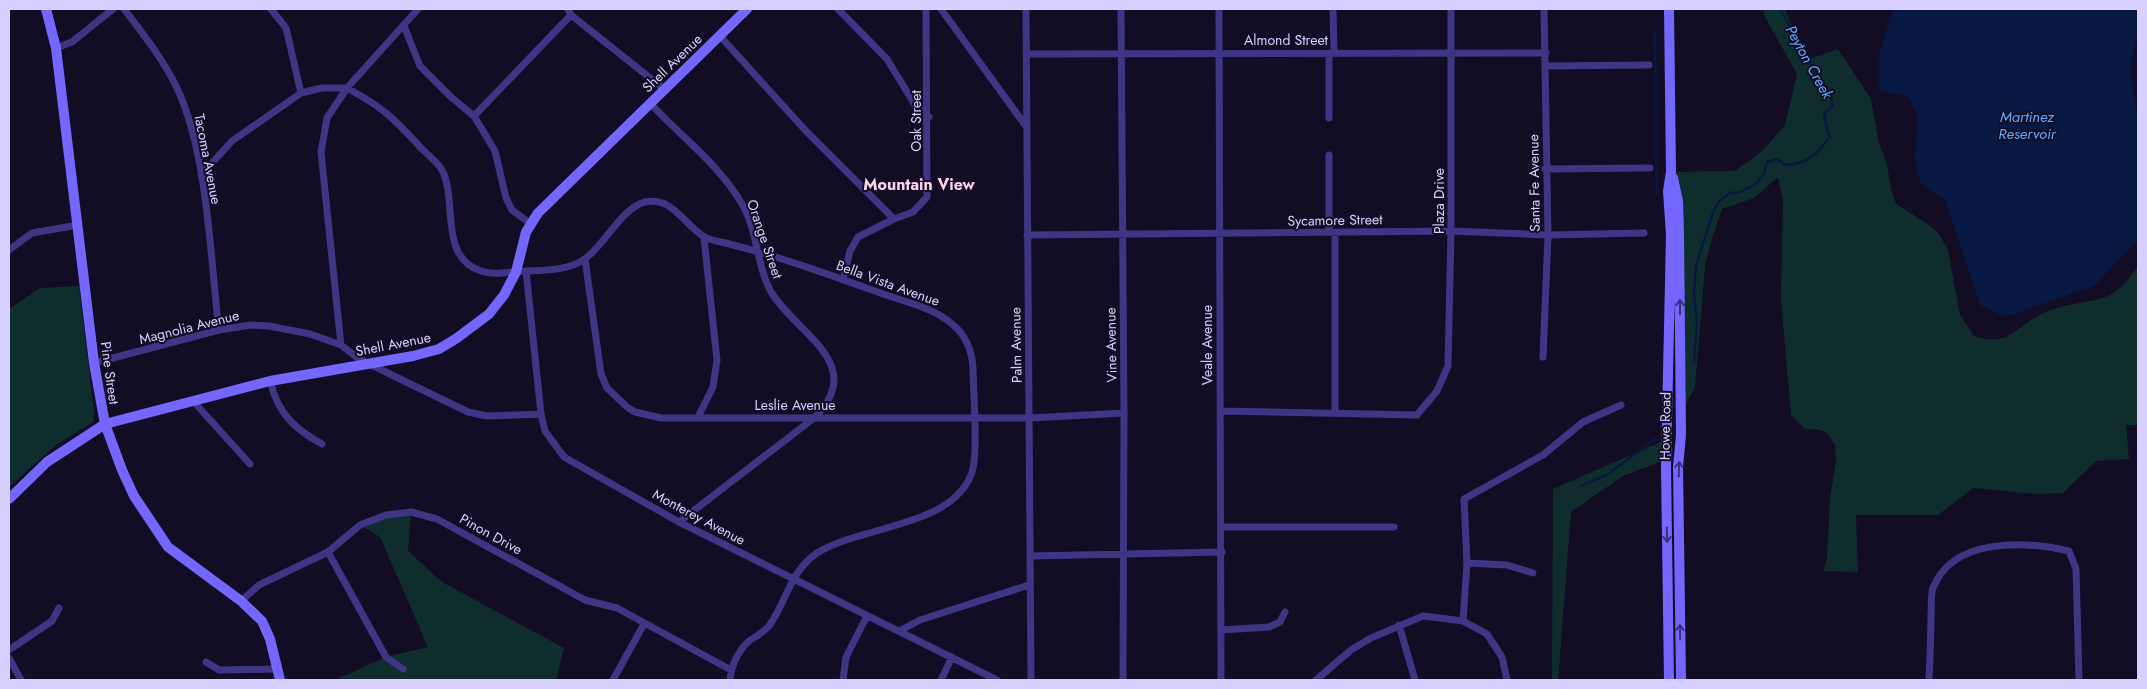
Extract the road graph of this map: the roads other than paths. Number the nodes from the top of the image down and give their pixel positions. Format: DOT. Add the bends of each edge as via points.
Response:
graph roads {
  1 [pos="46,9"];
  2 [pos="113,9"];
  3 [pos="124,9"];
  4 [pos="271,9"];
  5 [pos="746,9"];
  6 [pos="838,9"];
  7 [pos="926,9"];
  8 [pos="941,9"];
  9 [pos="1026,9"];
  10 [pos="1121,9"];
  11 [pos="1219,9"];
  12 [pos="1333,9"];
  13 [pos="1451,9"];
  14 [pos="1544,9"];
  15 [pos="1669,9"];
  16 [pos="415,10"];
  17 [pos="569,12"];
  18 [pos="404,26"];
  19 [pos="720,36"];
  20 [pos="56,48"];
  21 [pos="1121,53"];
  22 [pos="1220,53"];
  23 [pos="1331,53"];
  24 [pos="1451,53"];
  25 [pos="1546,53"];
  26 [pos="1026,54"];
  27 [pos="1546,66"];
  28 [pos="1649,66"];
  29 [pos="347,88"];
  30 [pos="664,90"];
  31 [pos="301,93"];
  32 [pos="650,103"];
  33 [pos="474,116"];
  34 [pos="929,117"];
  35 [pos="1329,118"];
  36 [pos="1025,125"];
  37 [pos="1329,155"];
  38 [pos="1650,168"];
  39 [pos="1545,169"];
  40 [pos="1671,172"];
  41 [pos="201,175"];
  42 [pos="894,219"];
  43 [pos="531,224"];
  44 [pos="78,225"];
  45 [pos="1451,231"];
  46 [pos="1332,232"];
  47 [pos="1644,233"];
  48 [pos="1220,234"];
  49 [pos="1027,235"];
  50 [pos="1123,235"];
  51 [pos="1548,235"];
  52 [pos="704,238"];
  53 [pos="9,250"];
  54 [pos="759,252"];
  55 [pos="585,259"];
  56 [pos="521,272"];
  57 [pos="843,280"];
  58 [pos="219,330"];
  59 [pos="340,345"];
  60 [pos="1543,357"];
  61 [pos="368,363"];
  62 [pos="94,364"];
  63 [pos="270,381"];
  64 [pos="193,401"];
  65 [pos="1621,405"];
  66 [pos="1220,411"];
  67 [pos="1124,413"];
  68 [pos="1335,413"];
  69 [pos="542,414"];
  70 [pos="698,417"];
  71 [pos="974,417"];
  72 [pos="814,418"];
  73 [pos="1030,418"];
  74 [pos="105,424"];
  75 [pos="322,444"];
  76 [pos="250,464"];
  77 [pos="9,499"];
  78 [pos="679,522"];
  79 [pos="1221,527"];
  80 [pos="1394,527"];
  81 [pos="328,552"];
  82 [pos="1222,552"];
  83 [pos="1124,554"];
  84 [pos="1031,556"];
  85 [pos="1468,563"];
  86 [pos="1533,573"];
  87 [pos="793,579"];
  88 [pos="1029,585"];
  89 [pos="241,601"];
  90 [pos="59,608"];
  91 [pos="1285,612"];
  92 [pos="867,616"];
  93 [pos="1463,621"];
  94 [pos="644,624"];
  95 [pos="1399,625"];
  96 [pos="900,630"];
  97 [pos="1222,630"];
  98 [pos="9,650"];
  99 [pos="952,657"];
  100 [pos="9,658"];
  101 [pos="206,662"];
  102 [pos="278,669"];
  103 [pos="403,669"];
  104 [pos="731,670"];
  105 [pos="21,680"];
  106 [pos="280,680"];
  107 [pos="613,680"];
  108 [pos="730,680"];
  109 [pos="843,680"];
  110 [pos="941,680"];
  111 [pos="998,680"];
  112 [pos="1030,680"];
  113 [pos="1123,680"];
  114 [pos="1221,680"];
  115 [pos="1316,680"];
  116 [pos="1415,680"];
  117 [pos="1507,680"];
  118 [pos="1670,680"];
  119 [pos="1681,680"];
  120 [pos="1930,680"];
  121 [pos="2079,680"];
  1 -- 20 [label="street, Pine Street"];
  2 -- 20 [label="street" via="72,42"];
  3 -- 41 [label="street, Tacoma Avenue" via="161,58 177,88 188,117"];
  4 -- 31 [label="street" via="286,28"];
  5 -- 19 [label="street, Shell Avenue"];
  6 -- 34 [label="street" via="887,59 916,105"];
  7 -- 34 [label="street, Oak Street"];
  8 -- 36 [label="street"];
  9 -- 26 [label="street, Palm Avenue"];
  10 -- 21 [label="street, Vine Avenue"];
  11 -- 22 [label="street, Veale Avenue"];
  12 -- 23 [label="street"];
  13 -- 24 [label="street, Plaza Drive"];
  14 -- 25 [label="street, Santa Fe Avenue"];
  15 -- 40 [label="street, Howe Road"];
  16 -- 18 [label="street"];
  17 -- 30 [label="street"];
  17 -- 33 [label="street"];
  18 -- 29 [label="street"];
  18 -- 33 [label="street" via="420,66"];
  19 -- 30 [label="street, Shell Avenue"];
  19 -- 42 [label="street" via="805,130"];
  20 -- 44 [label="street, Pine Street"];
  21 -- 22 [label="street, Almond Street"];
  21 -- 26 [label="street, Almond Street"];
  21 -- 50 [label="street, Vine Avenue"];
  22 -- 23 [label="street, Almond Street"];
  22 -- 48 [label="street, Veale Avenue"];
  23 -- 24 [label="street, Almond Street"];
  23 -- 35 [label="street"];
  24 -- 25 [label="street, Almond Street"];
  24 -- 45 [label="street, Plaza Drive"];
  25 -- 27 [label="street, Santa Fe Avenue"];
  26 -- 36 [label="street, Palm Avenue"];
  27 -- 28 [label="street"];
  27 -- 39 [label="street, Santa Fe Avenue"];
  29 -- 31 [label="street" via="322,88"];
  29 -- 56 [label="street, Bella Vista Avenue" via="390,114 441,169 448,187 451,231 455,243 470,264 481,271"];
  29 -- 59 [label="street" via="327,118 321,152"];
  30 -- 32 [label="street, Shell Avenue"];
  31 -- 41 [label="street" via="232,141"];
  32 -- 43 [label="street, Shell Avenue" via="538,213"];
  32 -- 54 [label="street, Orange Street" via="697,149 743,205"];
  33 -- 43 [label="street" via="495,151 512,210"];
  34 -- 42 [label="street, Oak Street" via="928,197 913,212"];
  36 -- 49 [label="street, Palm Avenue"];
  37 -- 46 [label="street"];
  38 -- 39 [label="street"];
  39 -- 51 [label="street, Santa Fe Avenue"];
  40 -- 118 [label="street, Howe Road, one-way" via="1668,191 1671,235 1666,467"];
  119 -- 40 [label="street, Howe Road, one-way" via="1679,244 1678,201"];
  41 -- 58 [label="street, Tacoma Avenue"];
  42 -- 57 [label="street, Oak Street" via="858,237 850,251"];
  43 -- 56 [label="street, Shell Avenue"];
  44 -- 53 [label="street" via="32,233"];
  44 -- 62 [label="street, Pine Street"];
  45 -- 46 [label="street, Sycamore Street"];
  45 -- 51 [label="street, Sycamore Street"];
  45 -- 68 [label="street, Plaza Drive" via="1448,366 1437,392 1417,415"];
  46 -- 48 [label="street, Sycamore Street"];
  46 -- 68 [label="street"];
  47 -- 51 [label="street, Sycamore Street"];
  48 -- 50 [label="street, Sycamore Street"];
  48 -- 66 [label="street, Veale Avenue"];
  49 -- 50 [label="street, Sycamore Street"];
  49 -- 73 [label="street, Palm Avenue"];
  50 -- 67 [label="street, Vine Avenue"];
  51 -- 60 [label="street, Santa Fe Avenue"];
  52 -- 54 [label="street, Bella Vista Avenue"];
  52 -- 55 [label="street, Bella Vista Avenue" via="673,208 647,202 631,211"];
  52 -- 70 [label="street" via="717,366 713,387"];
  54 -- 57 [label="street, Bella Vista Avenue"];
  54 -- 72 [label="street, Orange Street" via="760,267 770,290 821,346 832,371 831,398"];
  55 -- 56 [label="street, Bella Vista Avenue" via="556,270"];
  55 -- 70 [label="street, Leslie Avenue" via="601,374 607,388 627,408 646,416"];
  56 -- 61 [label="street, Shell Avenue" via="489,314 439,349"];
  56 -- 69 [label="street, Monterey Avenue"];
  57 -- 71 [label="street, Bella Vista Avenue" via="939,314 954,325 964,336 972,357"];
  58 -- 59 [label="street, Magnolia Avenue" via="269,326 310,334"];
  58 -- 62 [label="street, Magnolia Avenue"];
  59 -- 61 [label="street, Magnolia Avenue"];
  61 -- 63 [label="street, Shell Avenue"];
  61 -- 69 [label="street, Magnolia Avenue" via="468,412 486,416"];
  62 -- 74 [label="street, Pine Street"];
  63 -- 64 [label="street, Shell Avenue"];
  63 -- 75 [label="street" via="279,407 300,432"];
  64 -- 74 [label="street, Shell Avenue"];
  64 -- 76 [label="street"];
  65 -- 85 [label="street" via="1583,422 1543,455 1464,499"];
  66 -- 68 [label="street"];
  66 -- 79 [label="street, Veale Avenue"];
  67 -- 73 [label="street, Leslie Avenue"];
  67 -- 83 [label="street, Vine Avenue"];
  69 -- 78 [label="street, Monterey Avenue" via="545,431 564,457"];
  70 -- 72 [label="street, Leslie Avenue"];
  71 -- 72 [label="street, Leslie Avenue"];
  71 -- 73 [label="street, Leslie Avenue"];
  71 -- 87 [label="street, Bella Vista Avenue" via="972,475 961,492 912,521 819,552 801,566"];
  72 -- 78 [label="street, Orange Street"];
  73 -- 84 [label="street, Palm Avenue"];
  74 -- 77 [label="street, Shell Avenue" via="47,462"];
  74 -- 89 [label="street, Pine Street" via="134,496 168,547"];
  78 -- 87 [label="street, Monterey Avenue"];
  79 -- 80 [label="street"];
  79 -- 82 [label="street, Veale Avenue"];
  81 -- 89 [label="street, Pinon Drive" via="259,585"];
  81 -- 94 [label="street, Pinon Drive" via="360,525 386,515 411,512 437,519 585,600 616,608"];
  81 -- 103 [label="street" via="386,657"];
  82 -- 83 [label="street"];
  82 -- 97 [label="street, Veale Avenue"];
  83 -- 84 [label="street"];
  83 -- 113 [label="street, Vine Avenue"];
  84 -- 88 [label="street, Palm Avenue"];
  85 -- 86 [label="street" via="1507,565"];
  85 -- 93 [label="street"];
  87 -- 92 [label="street, Monterey Avenue"];
  87 -- 104 [label="street, Bella Vista Avenue" via="771,624 740,652"];
  88 -- 96 [label="street" via="920,620"];
  88 -- 112 [label="street, Palm Avenue"];
  89 -- 102 [label="street, Pine Street" via="262,621"];
  90 -- 98 [label="street" via="52,621"];
  91 -- 97 [label="street" via="1280,622 1268,627"];
  92 -- 96 [label="street, Monterey Avenue"];
  92 -- 109 [label="street" via="846,657"];
  93 -- 95 [label="street" via="1424,616"];
  93 -- 117 [label="street" via="1487,634 1502,656"];
  94 -- 104 [label="street, Pinon Drive"];
  94 -- 107 [label="street"];
  95 -- 115 [label="street" via="1351,650"];
  95 -- 116 [label="street"];
  96 -- 99 [label="street, Monterey Avenue"];
  97 -- 114 [label="street, Veale Avenue"];
  99 -- 110 [label="street"];
  99 -- 111 [label="street, Monterey Avenue"];
  100 -- 105 [label="street"];
  101 -- 102 [label="street" via="219,670"];
  102 -- 106 [label="street, Pine Street"];
  104 -- 108 [label="street"];
  120 -- 121 [label="street" via="1932,590 1944,568 1974,551 1995,545 2069,551 2076,569"];
}
